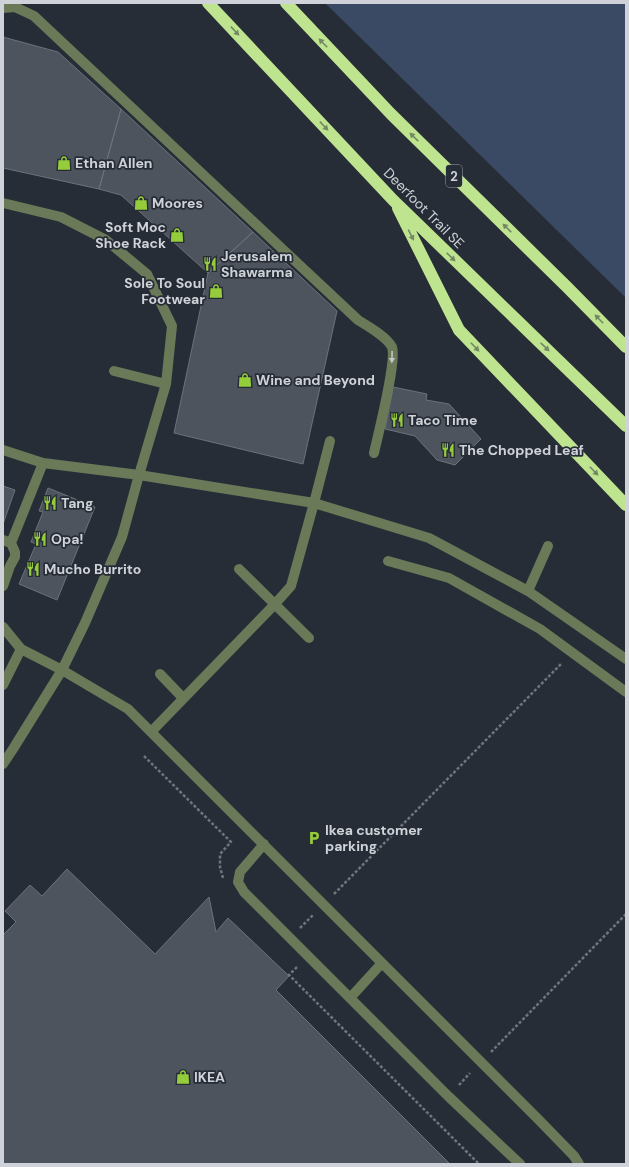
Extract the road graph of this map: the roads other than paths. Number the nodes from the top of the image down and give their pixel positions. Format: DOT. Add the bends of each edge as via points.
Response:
graph roads {
  1 [pos="208,3"];
  2 [pos="286,3"];
  3 [pos="3,8"];
  4 [pos="394,200"];
  5 [pos="3,203"];
  6 [pos="626,347"];
  7 [pos="114,371"];
  8 [pos="166,384"];
  9 [pos="626,426"];
  10 [pos="330,441"];
  11 [pos="3,450"];
  12 [pos="374,453"];
  13 [pos="43,463"];
  14 [pos="139,475"];
  15 [pos="314,503"];
  16 [pos="626,505"];
  17 [pos="7,542"];
  18 [pos="548,546"];
  19 [pos="388,561"];
  20 [pos="7,568"];
  21 [pos="239,569"];
  22 [pos="3,586"];
  23 [pos="528,591"];
  24 [pos="275,604"];
  25 [pos="3,627"];
  26 [pos="309,638"];
  27 [pos="21,649"];
  28 [pos="626,659"];
  29 [pos="62,670"];
  30 [pos="160,674"];
  31 [pos="3,685"];
  32 [pos="626,692"];
  33 [pos="183,698"];
  34 [pos="151,732"];
  35 [pos="3,764"];
  36 [pos="264,844"];
  37 [pos="382,963"];
  38 [pos="350,998"];
  39 [pos="520,1164"];
  40 [pos="579,1164"];
  1 -- 4 [label="highway, Deerfoot Trail SE, one-way"];
  6 -- 2 [label="highway, 2, one-way" via="391,114"];
  3 -- 12 [label="street, one-way" via="16,7 34,16 358,320 382,336 392,347 390,376"];
  4 -- 9 [label="highway, Deerfoot Trail SE, one-way"];
  4 -- 16 [label="highway, one-way" via="459,330"];
  5 -- 8 [label="street" via="61,217 106,240 147,274 172,326"];
  7 -- 8 [label="street"];
  8 -- 14 [label="street"];
  10 -- 15 [label="street"];
  11 -- 13 [label="street"];
  13 -- 14 [label="street"];
  13 -- 17 [label="street"];
  14 -- 15 [label="street"];
  14 -- 29 [label="street" via="122,537"];
  15 -- 23 [label="street" via="429,538"];
  15 -- 24 [label="street" via="291,586"];
  17 -- 20 [label="street" via="15,552 15,557"];
  18 -- 23 [label="street"];
  19 -- 32 [label="street" via="449,578 540,629"];
  20 -- 22 [label="street"];
  21 -- 24 [label="street"];
  23 -- 28 [label="street"];
  24 -- 26 [label="street"];
  24 -- 33 [label="street"];
  25 -- 27 [label="street"];
  27 -- 29 [label="street"];
  27 -- 31 [label="street"];
  29 -- 34 [label="street" via="128,709"];
  29 -- 35 [label="street"];
  30 -- 33 [label="street"];
  33 -- 34 [label="street"];
  34 -- 36 [label="street"];
  36 -- 37 [label="street"];
  36 -- 38 [label="street" via="240,872 238,882 244,892"];
  37 -- 38 [label="street"];
  37 -- 40 [label="street" via="574,1156"];
  38 -- 39 [label="street"];
}
